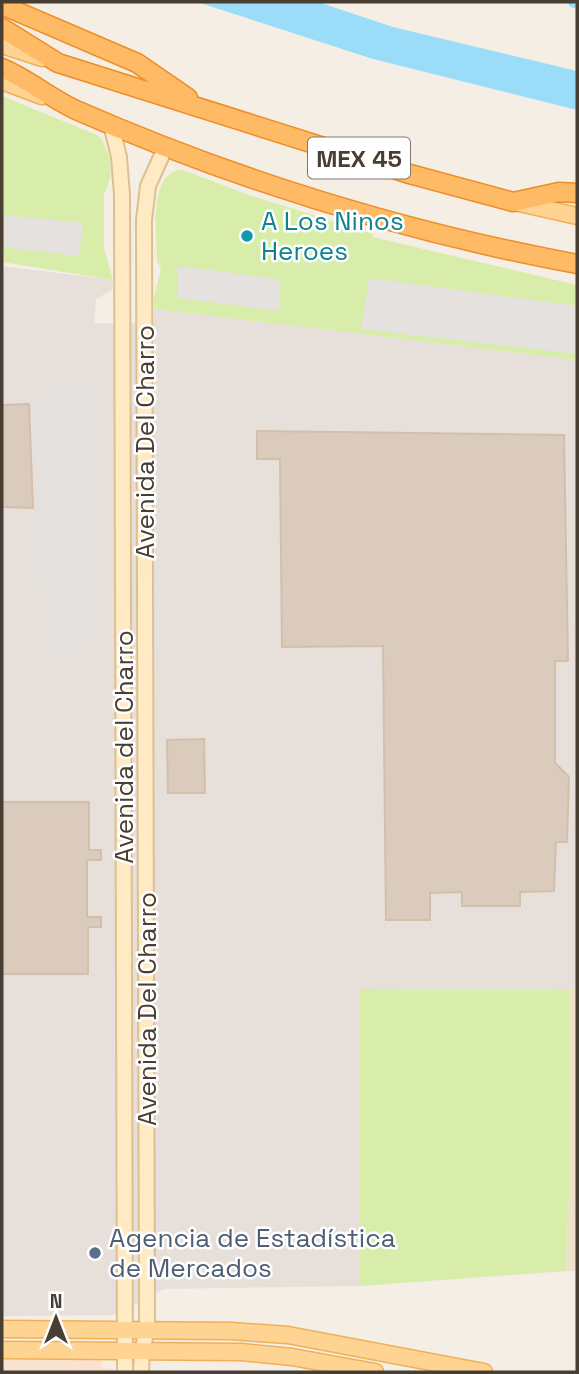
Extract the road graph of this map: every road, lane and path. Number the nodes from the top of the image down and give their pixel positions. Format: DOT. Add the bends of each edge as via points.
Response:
graph roads {
  1 [pos="2,5"];
  2 [pos="2,28"];
  3 [pos="2,45"];
  4 [pos="58,63"];
  5 [pos="2,68"];
  6 [pos="2,81"];
  7 [pos="72,108"];
  8 [pos="206,110"];
  9 [pos="111,124"];
  10 [pos="166,146"];
  11 [pos="577,193"];
  12 [pos="513,202"];
  13 [pos="577,216"];
  14 [pos="577,264"];
  15 [pos="147,1249"];
  16 [pos="126,1250"];
  17 [pos="2,1329"];
  18 [pos="45,1329"];
  19 [pos="127,1330"];
  20 [pos="147,1330"];
  21 [pos="2,1350"];
  22 [pos="45,1350"];
  23 [pos="134,1351"];
  24 [pos="376,1351"];
  25 [pos="125,1372"];
  26 [pos="141,1372"];
  27 [pos="374,1372"];
  28 [pos="484,1372"];
  1 -- 8 [label="highway" via="137,63"];
  2 -- 4 [label="highway"];
  3 -- 4 [label="main road, MEX 45"];
  4 -- 8 [label="highway, MEX 45"];
  5 -- 7 [label="highway"];
  6 -- 7 [label="main road, MEX 45"];
  7 -- 9 [label="highway, MEX 45"];
  8 -- 12 [label="highway, MEX 45"];
  9 -- 10 [label="highway, MEX 45"];
  9 -- 16 [label="street, Avenida del Charro" via="122,195"];
  10 -- 14 [label="highway, MEX 45" via="332,205"];
  10 -- 15 [label="street, Avenida Del Charro" via="148,186 144,220"];
  11 -- 12 [label="highway"];
  12 -- 13 [label="main road, MEX 45"];
  15 -- 16 [label="street"];
  15 -- 20 [label="street, Avenida Del Charro"];
  16 -- 19 [label="street, Avenida del Charro"];
  17 -- 18 [label="main road"];
  18 -- 19 [label="main road"];
  18 -- 22 [label="main road"];
  19 -- 20 [label="main road"];
  19 -- 23 [label="street, Avenida del Charro"];
  20 -- 23 [label="street, Avenida Del Charro"];
  20 -- 24 [label="main road" via="288,1335"];
  21 -- 22 [label="main road"];
  22 -- 23 [label="main road"];
  23 -- 25 [label="street, Avenida del Charro"];
  23 -- 26 [label="street, Avenida Del Charro"];
  23 -- 27 [label="main road" via="267,1354"];
  24 -- 27 [label="main road"];
  24 -- 28 [label="main road"];
}
